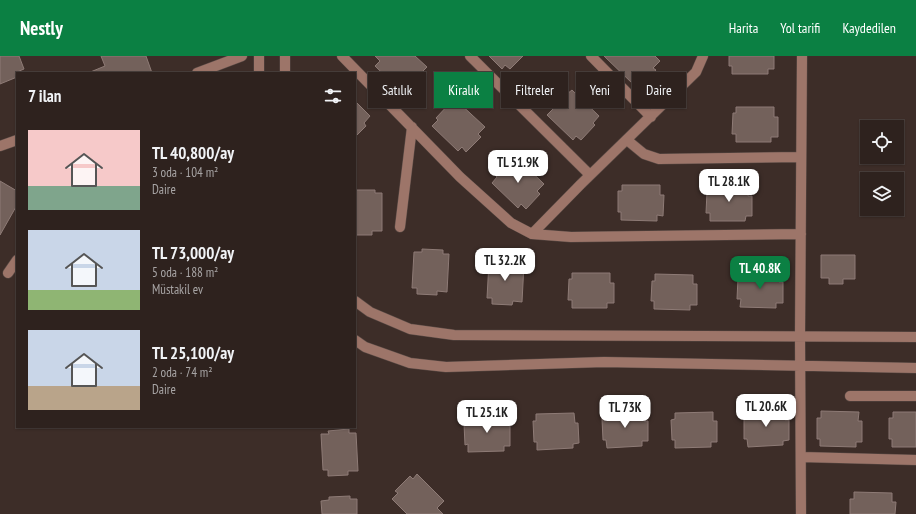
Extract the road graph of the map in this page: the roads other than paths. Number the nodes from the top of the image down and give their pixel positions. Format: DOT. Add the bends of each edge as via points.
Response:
graph roads {
  1 [pos="242,56"];
  2 [pos="259,56"];
  3 [pos="285,56"];
  4 [pos="342,56"];
  5 [pos="470,56"];
  6 [pos="591,56"];
  7 [pos="703,56"];
  8 [pos="802,56"];
  9 [pos="200,72"];
  10 [pos="259,72"];
  11 [pos="285,72"];
  12 [pos="651,117"];
  13 [pos="412,127"];
  14 [pos="16,140"];
  15 [pos="627,140"];
  16 [pos="0,146"];
  17 [pos="801,157"];
  18 [pos="590,175"];
  19 [pos="400,227"];
  20 [pos="532,234"];
  21 [pos="800,234"];
  22 [pos="16,261"];
  23 [pos="8,273"];
  24 [pos="356,302"];
  25 [pos="800,336"];
  26 [pos="916,337"];
  27 [pos="356,341"];
  28 [pos="800,366"];
  29 [pos="916,368"];
  30 [pos="850,396"];
  31 [pos="916,396"];
  32 [pos="800,457"];
  33 [pos="916,460"];
  34 [pos="801,514"];
  1 -- 9 [label="street"];
  2 -- 10 [label="street"];
  3 -- 11 [label="street"];
  4 -- 13 [label="street"];
  5 -- 18 [label="street"];
  6 -- 12 [label="street"];
  7 -- 12 [label="street" via="696,72"];
  8 -- 17 [label="street"];
  12 -- 15 [label="street"];
  13 -- 19 [label="street"];
  13 -- 20 [label="street" via="460,177 510,223"];
  14 -- 16 [label="street"];
  15 -- 17 [label="street" via="644,154 658,159"];
  15 -- 18 [label="street"];
  17 -- 21 [label="street"];
  18 -- 20 [label="street"];
  20 -- 21 [label="street" via="571,237"];
  21 -- 25 [label="street"];
  22 -- 23 [label="street"];
  24 -- 25 [label="street" via="370,312 410,328 454,336"];
  25 -- 26 [label="street"];
  25 -- 28 [label="street"];
  27 -- 28 [label="street" via="365,347 410,363 446,367 604,362"];
  28 -- 29 [label="street"];
  28 -- 32 [label="street"];
  30 -- 31 [label="street"];
  32 -- 33 [label="street"];
  32 -- 34 [label="street"];
}
